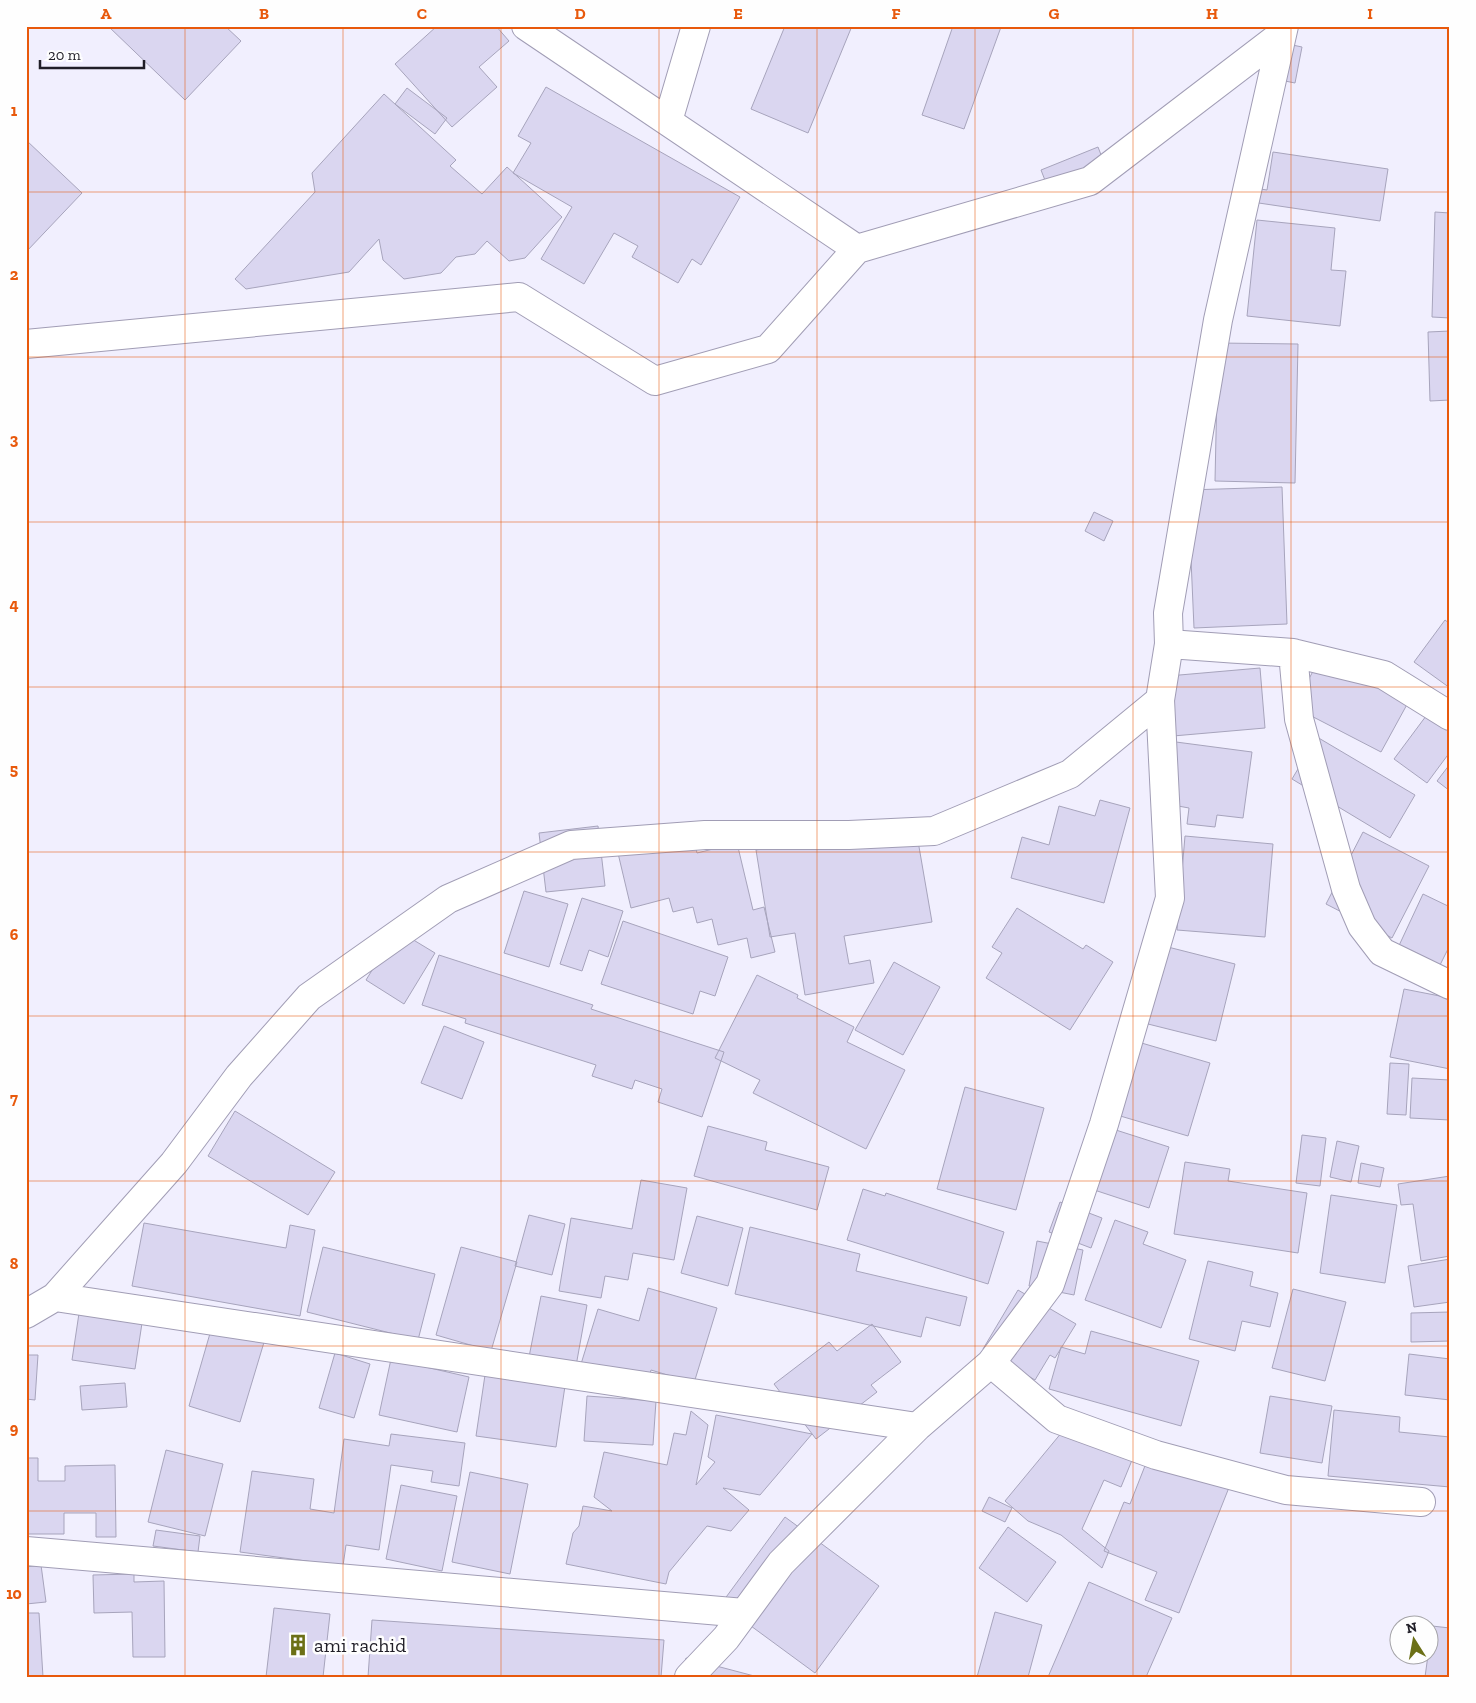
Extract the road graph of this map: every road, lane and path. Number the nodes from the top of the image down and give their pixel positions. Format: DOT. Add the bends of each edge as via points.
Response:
graph roads {
  1 [pos="526,26"];
  2 [pos="696,26"];
  3 [pos="1283,30"];
  4 [pos="668,121"];
  5 [pos="857,249"];
  6 [pos="26,344"];
  7 [pos="1169,644"];
  8 [pos="1293,653"];
  9 [pos="1160,700"];
  10 [pos="1450,716"];
  11 [pos="1450,985"];
  12 [pos="55,1297"];
  13 [pos="26,1314"];
  14 [pos="991,1363"];
  15 [pos="917,1427"];
  16 [pos="1421,1502"];
  17 [pos="26,1552"];
  18 [pos="744,1613"];
  19 [pos="689,1677"];
  1 -- 4 [label="street"];
  2 -- 4 [label="street"];
  3 -- 5 [label="street" via="1090,181"];
  3 -- 7 [label="street" via="1218,320 1168,613"];
  4 -- 5 [label="street"];
  5 -- 6 [label="street" via="768,349 655,381 519,297"];
  7 -- 8 [label="street"];
  7 -- 9 [label="street"];
  8 -- 10 [label="street" via="1384,675"];
  8 -- 11 [label="street" via="1299,719 1346,889 1362,926 1382,952"];
  9 -- 12 [label="street" via="1070,774 934,831 849,835 705,835 571,845 448,899 309,997 239,1076 174,1163"];
  9 -- 14 [label="street" via="1170,898 1104,1124 1050,1284"];
  12 -- 13 [label="street"];
  12 -- 15 [label="street"];
  14 -- 15 [label="street"];
  14 -- 16 [label="street" via="1057,1419 1156,1455 1286,1490"];
  15 -- 18 [label="street" via="781,1563"];
  17 -- 18 [label="street"];
  18 -- 19 [label="street" via="726,1638"];
}
